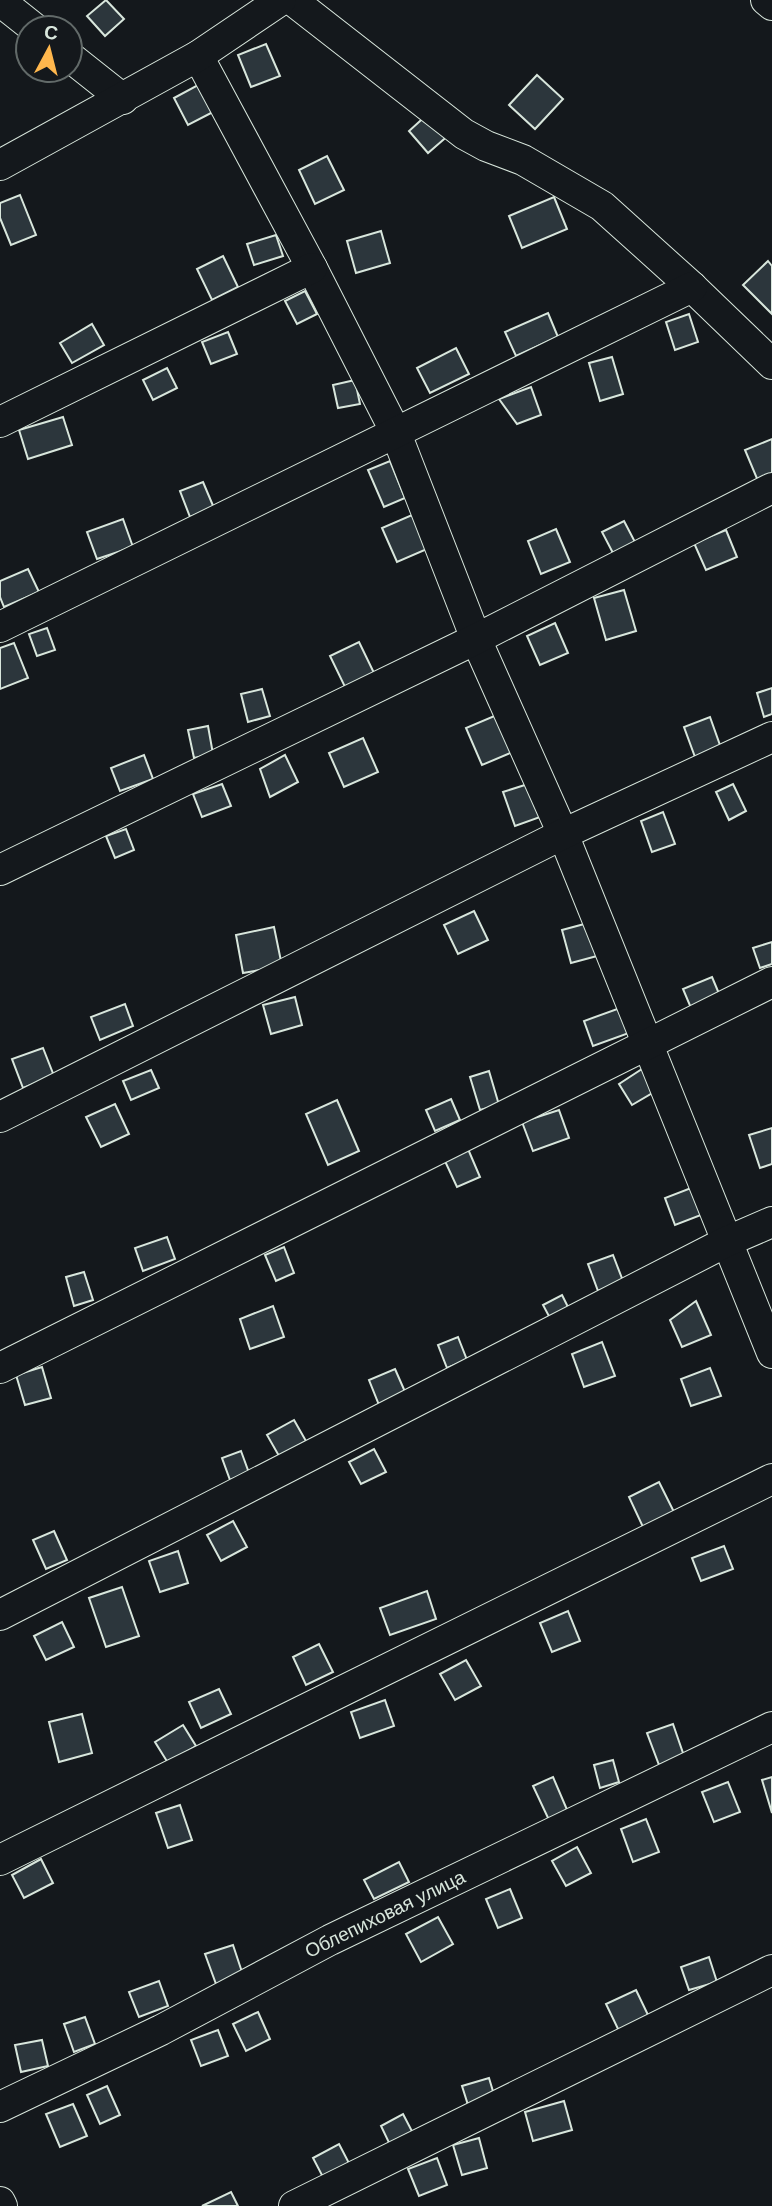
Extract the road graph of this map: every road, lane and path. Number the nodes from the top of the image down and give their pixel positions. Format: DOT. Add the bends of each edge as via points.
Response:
graph roads {
  1 [pos="281,0"];
  2 [pos="292,0"];
  3 [pos="766,0"];
  4 [pos="0,1"];
  5 [pos="772,5"];
  6 [pos="16,14"];
  7 [pos="198,56"];
  8 [pos="84,68"];
  9 [pos="123,99"];
  10 [pos="0,166"];
  11 [pos="312,268"];
  12 [pos="692,287"];
  13 [pos="772,363"];
  14 [pos="0,422"];
  15 [pos="396,431"];
  16 [pos="772,488"];
  17 [pos="0,627"];
  18 [pos="476,639"];
  19 [pos="772,737"];
  20 [pos="563,834"];
  21 [pos="0,870"];
  22 [pos="772,982"];
  23 [pos="648,1044"];
  24 [pos="0,1117"];
  25 [pos="772,1222"];
  26 [pos="728,1241"];
  27 [pos="772,1353"];
  28 [pos="0,1367"];
  29 [pos="772,1479"];
  30 [pos="0,1615"];
  31 [pos="772,1727"];
  32 [pos="0,1860"];
  33 [pos="772,1970"];
  34 [pos="0,2107"];
  35 [pos="294,2206"];
  1 -- 7 [label="street"];
  2 -- 12 [label="street" via="464,134 523,160 602,206"];
  3 -- 5 [label="street"];
  4 -- 6 [label="street"];
  7 -- 9 [label="street"];
  7 -- 11 [label="street"];
  8 -- 9 [label="street"];
  9 -- 10 [label="street"];
  11 -- 14 [label="street"];
  11 -- 15 [label="street"];
  12 -- 13 [label="street"];
  12 -- 15 [label="street"];
  15 -- 17 [label="street"];
  15 -- 18 [label="street"];
  16 -- 18 [label="street"];
  18 -- 20 [label="street"];
  18 -- 21 [label="street"];
  19 -- 20 [label="street"];
  20 -- 23 [label="street"];
  20 -- 24 [label="street"];
  22 -- 23 [label="street"];
  23 -- 26 [label="street"];
  23 -- 28 [label="street"];
  25 -- 26 [label="street"];
  26 -- 27 [label="street"];
  26 -- 30 [label="street"];
  29 -- 32 [label="street"];
  31 -- 34 [label="street, Облепиховая улица" via="330,1940 161,2031"];
  33 -- 35 [label="street"];
}
